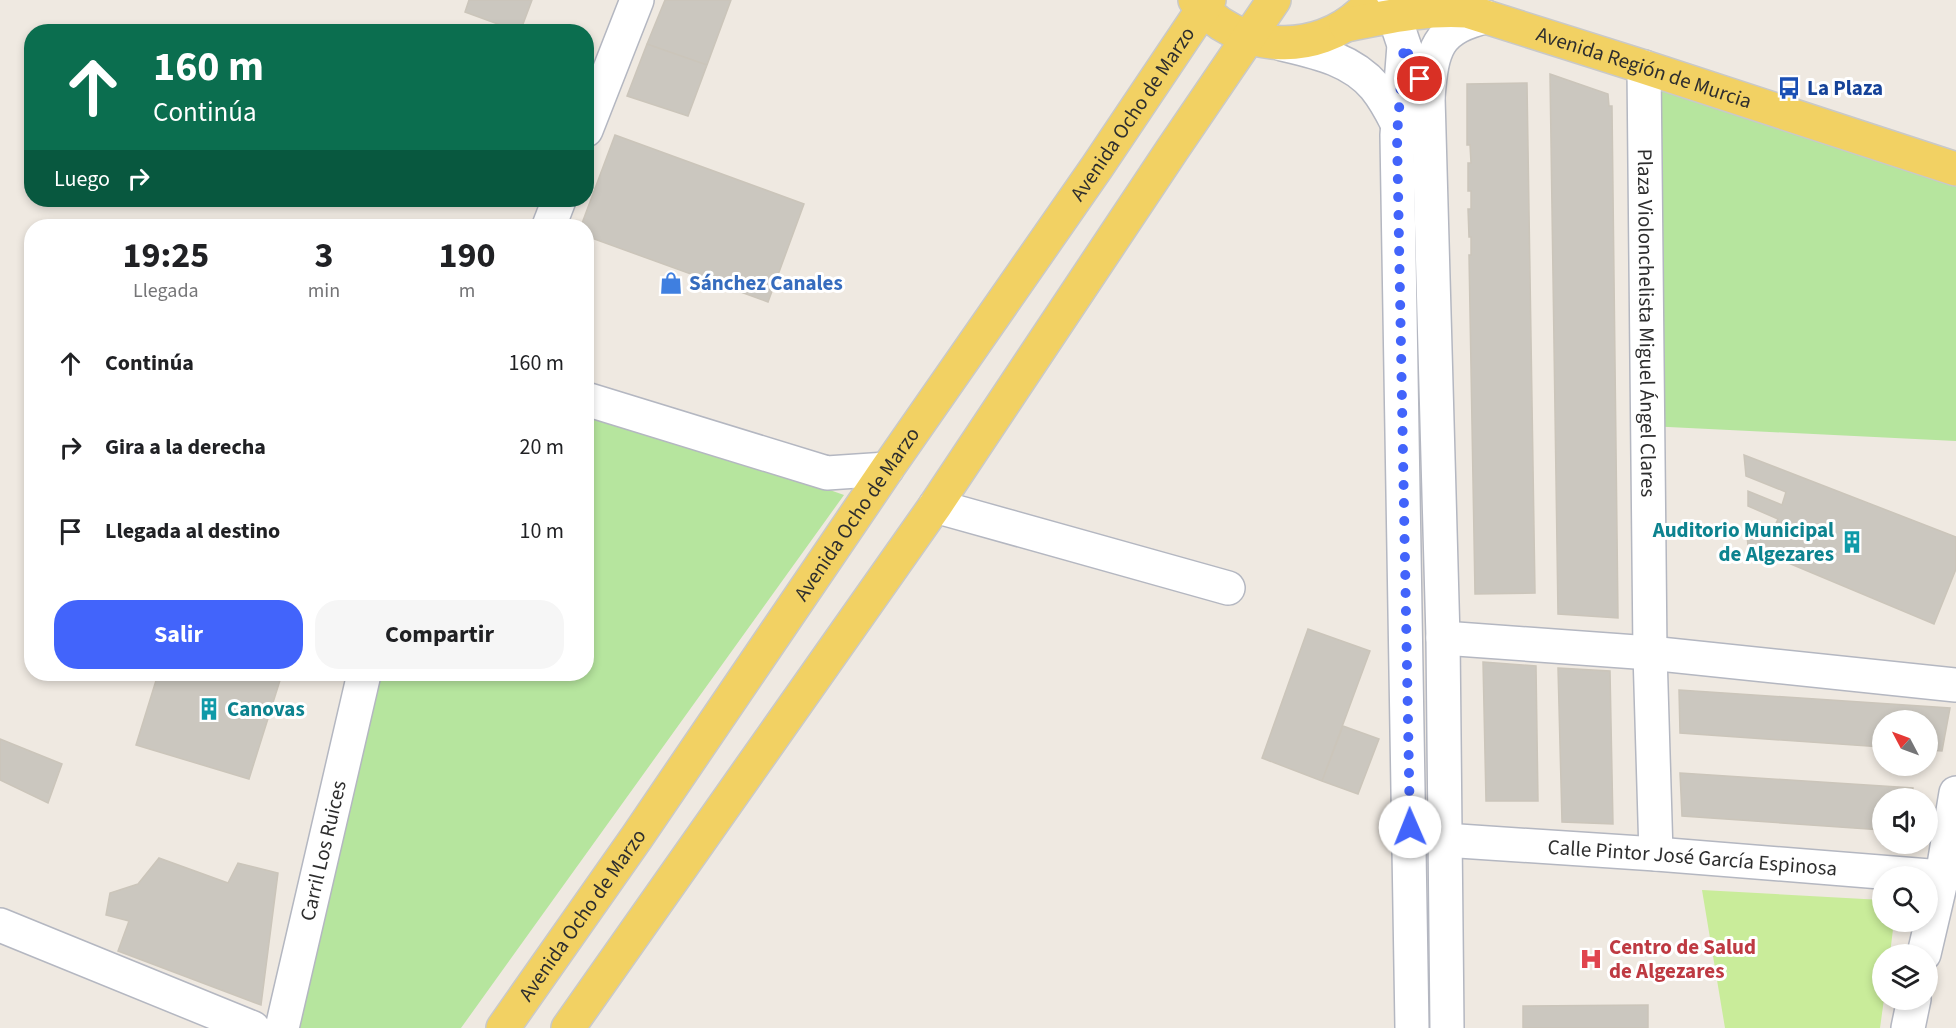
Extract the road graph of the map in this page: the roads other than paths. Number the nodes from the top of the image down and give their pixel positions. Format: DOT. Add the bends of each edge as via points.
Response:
graph roads {
  1 [pos="637,0"];
  2 [pos="1274,0"];
  3 [pos="1202,3"];
  4 [pos="1469,9"];
  5 [pos="1390,15"];
  6 [pos="1249,38"];
  7 [pos="1282,44"];
  8 [pos="1644,67"];
  9 [pos="1428,96"];
  10 [pos="594,110"];
  11 [pos="1397,123"];
  12 [pos="1956,169"];
  13 [pos="594,401"];
  14 [pos="888,469"];
  15 [pos="935,506"];
  16 [pos="1228,588"];
  17 [pos="1443,638"];
  18 [pos="1650,653"];
  19 [pos="362,681"];
  20 [pos="1956,685"];
  21 [pos="1956,793"];
  22 [pos="1444,840"];
  23 [pos="1656,854"];
  24 [pos="1942,876"];
  25 [pos="0,925"];
  26 [pos="1926,944"];
  27 [pos="1912,1010"];
  28 [pos="253,1028"];
  29 [pos="282,1028"];
  30 [pos="503,1028"];
  31 [pos="568,1028"];
  32 [pos="1412,1028"];
  33 [pos="1447,1028"];
  34 [pos="1908,1028"];
  1 -- 10 [label="street"];
  2 -- 6 [label="main road"];
  3 -- 6 [label="main road, Avenida Región de Murcia" via="1216,22"];
  3 -- 14 [label="main road, Avenida Ocho de Marzo" via="1097,167"];
  4 -- 5 [label="main road, Avenida Región de Murcia"];
  4 -- 8 [label="main road, Avenida Región de Murcia"];
  4 -- 9 [label="street" via="1471,20 1439,43 1431,64"];
  5 -- 7 [label="main road, Avenida Región de Murcia" via="1346,25 1304,42"];
  5 -- 9 [label="street"];
  5 -- 11 [label="street"];
  6 -- 7 [label="main road, Avenida Región de Murcia"];
  6 -- 15 [label="main road"];
  7 -- 11 [label="street" via="1334,58 1351,68 1374,86"];
  8 -- 12 [label="main road, Avenida Región de Murcia"];
  8 -- 18 [label="street, Plaza Violonchelista Miguel Ángel Clares"];
  9 -- 17 [label="street"];
  11 -- 32 [label="street"];
  13 -- 14 [label="street" via="827,473"];
  14 -- 30 [label="main road, Avenida Ocho de Marzo"];
  15 -- 16 [label="street"];
  15 -- 31 [label="main road"];
  17 -- 18 [label="street"];
  17 -- 22 [label="street"];
  18 -- 20 [label="street"];
  18 -- 23 [label="street, Plaza Violonchelista Miguel Ángel Clares"];
  19 -- 29 [label="street, Carril Los Ruices"];
  21 -- 24 [label="street"];
  22 -- 23 [label="street, Calle Pintor José García Espinosa"];
  22 -- 33 [label="street"];
  23 -- 24 [label="street, Calle Pintor José García Espinosa"];
  24 -- 26 [label="street"];
  25 -- 28 [label="street"];
  27 -- 34 [label="street"];
}
